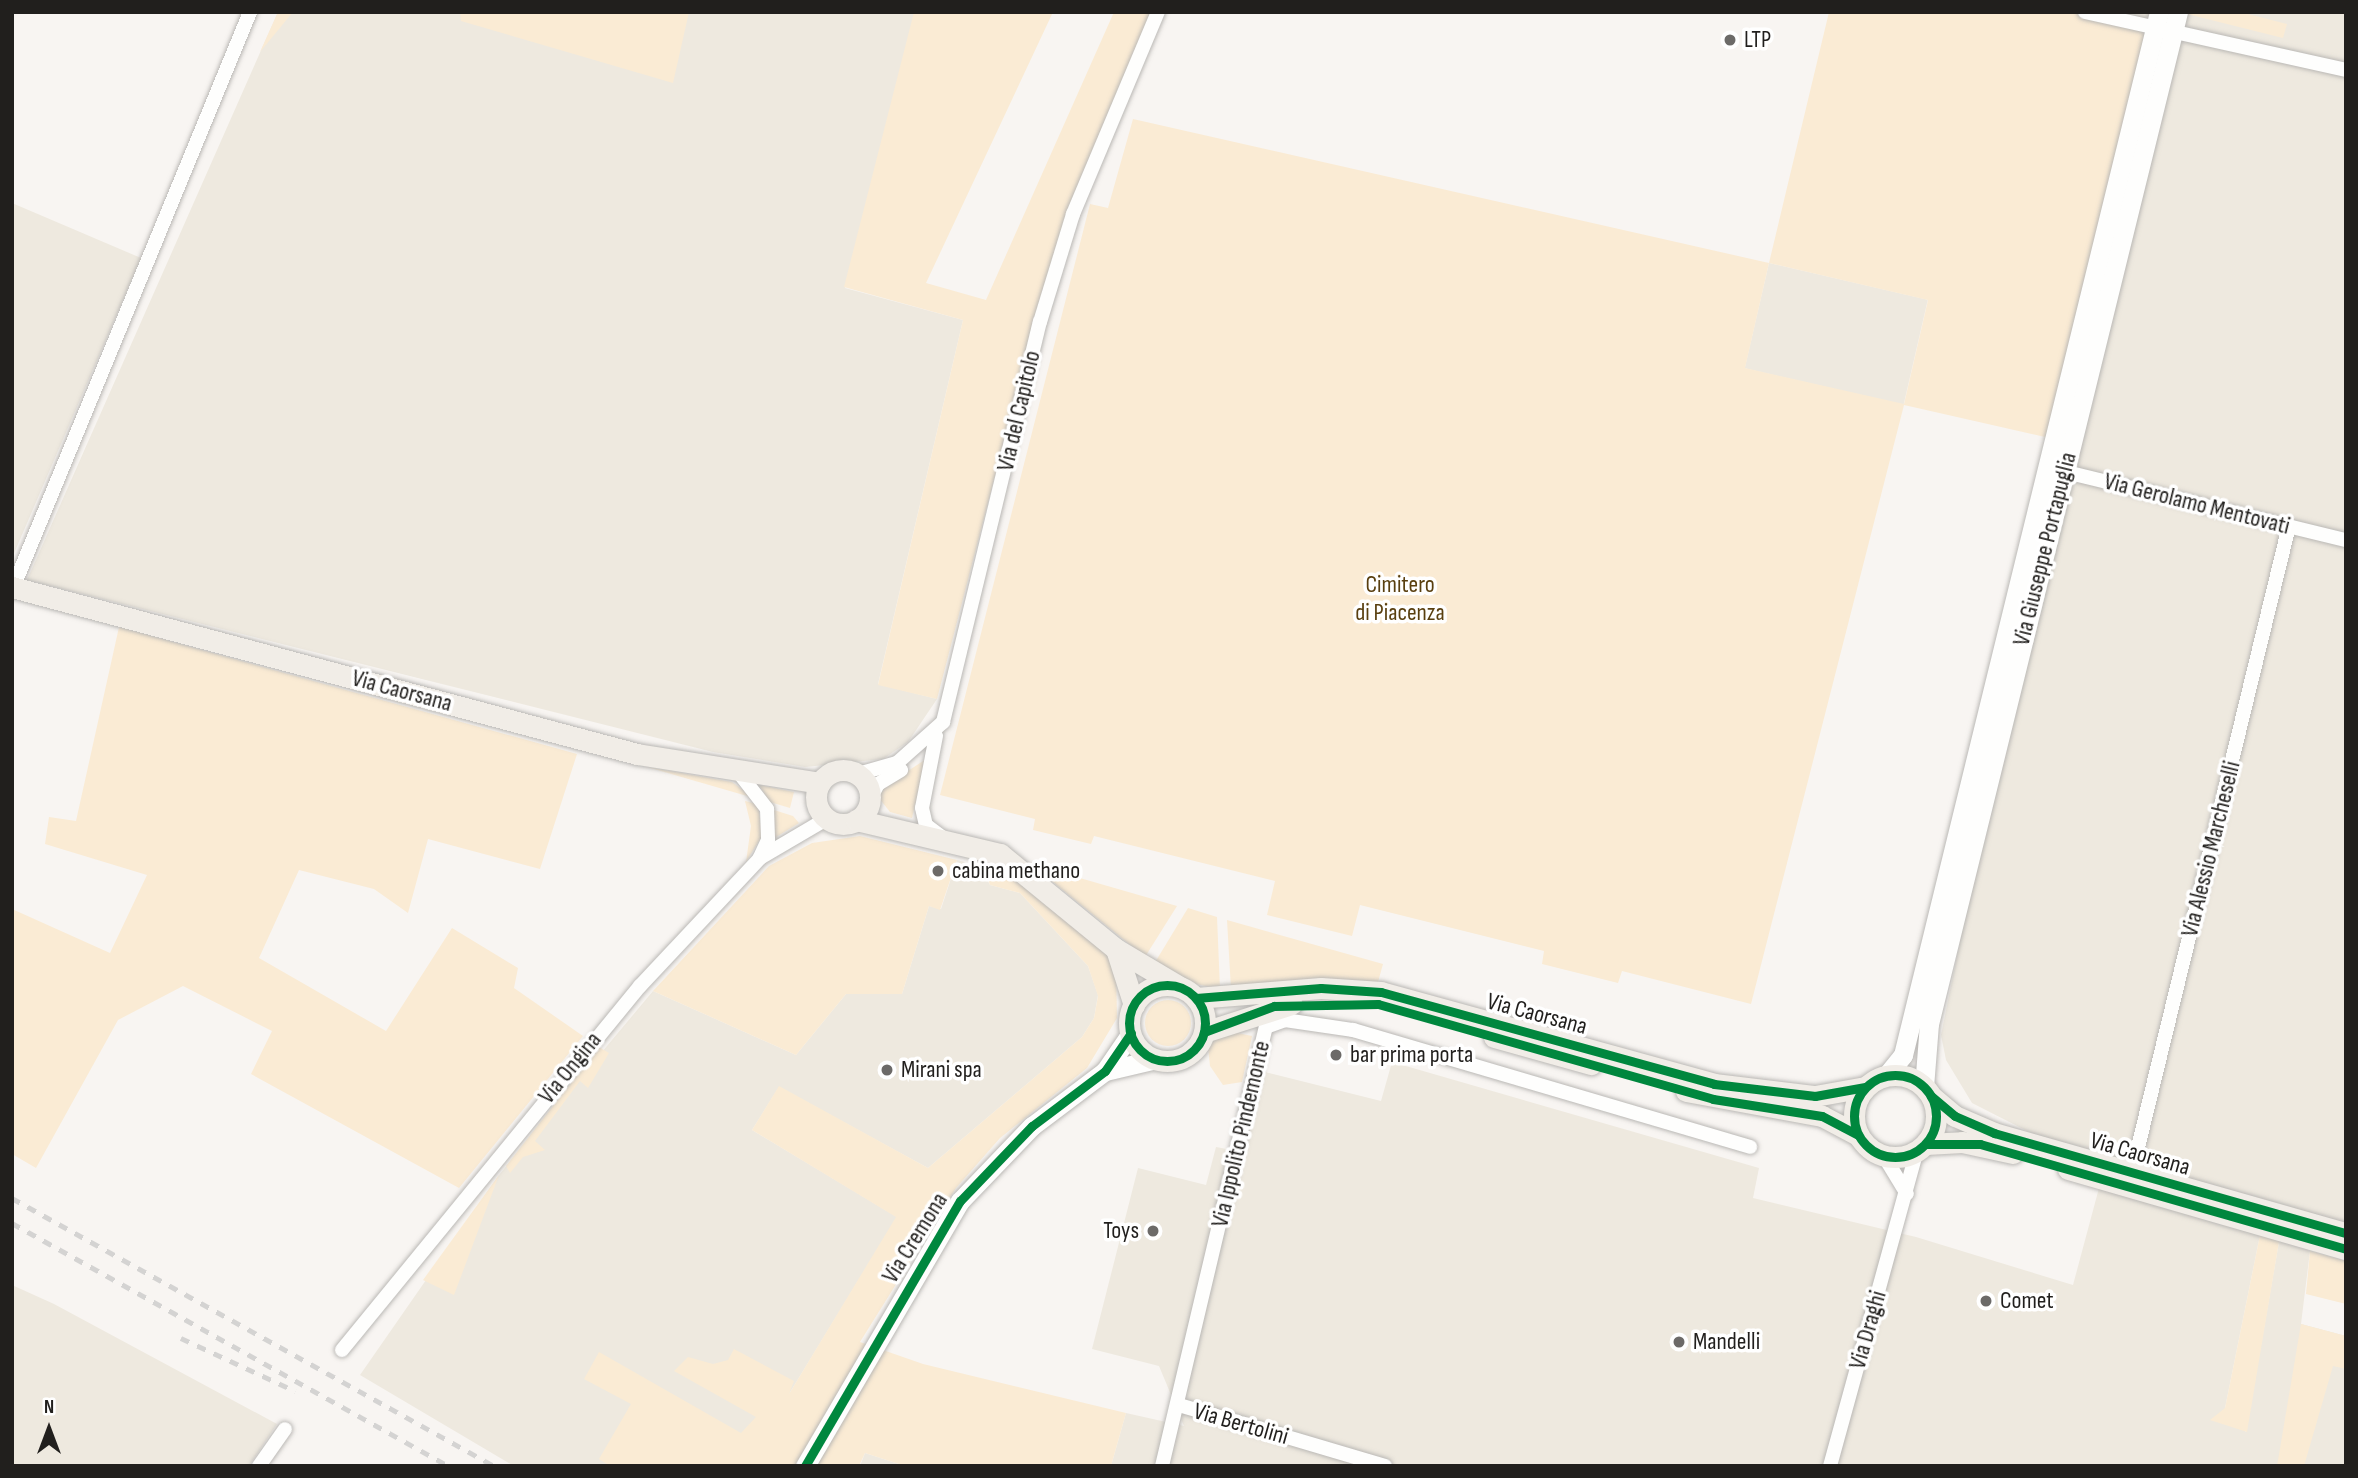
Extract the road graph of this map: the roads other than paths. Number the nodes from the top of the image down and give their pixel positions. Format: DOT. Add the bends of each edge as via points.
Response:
graph roads {
  1 [pos="250,12"];
  2 [pos="1158,12"];
  3 [pos="2085,12"];
  4 [pos="2166,20"];
  5 [pos="2346,70"];
  6 [pos="2056,470"];
  7 [pos="2289,526"];
  8 [pos="2346,540"];
  9 [pos="13,587"];
  10 [pos="929,744"];
  11 [pos="739,773"];
  12 [pos="858,774"];
  13 [pos="794,782"];
  14 [pos="820,783"];
  15 [pos="865,808"];
  16 [pos="824,815"];
  17 [pos="946,840"];
  18 [pos="760,858"];
  19 [pos="1116,948"];
  20 [pos="1188,993"];
  21 [pos="1134,1005"];
  22 [pos="1204,1032"];
  23 [pos="1131,1033"];
  24 [pos="1156,1059"];
  25 [pos="1105,1071"];
  26 [pos="1886,1076"];
  27 [pos="1865,1087"];
  28 [pos="1928,1092"];
  29 [pos="1858,1135"];
  30 [pos="1751,1147"];
  31 [pos="1921,1148"];
  32 [pos="1884,1156"];
  33 [pos="2132,1172"];
  34 [pos="1907,1194"];
  35 [pos="2346,1233"];
  36 [pos="2346,1249"];
  37 [pos="342,1350"];
  38 [pos="1179,1405"];
  39 [pos="285,1429"];
  40 [pos="260,1466"];
  41 [pos="805,1466"];
  42 [pos="1162,1466"];
  43 [pos="1385,1466"];
  44 [pos="1830,1466"];
  1 -- 9 [label="street"];
  2 -- 10 [label="street, Via del Capitolo" via="1073,214 1047,298 939,729"];
  3 -- 4 [label="street"];
  4 -- 5 [label="street"];
  4 -- 6 [label="main road, Via Giuseppe Portapuglia"];
  6 -- 7 [label="street, Via Gerolamo Mentovati"];
  6 -- 26 [label="main road, Via Giuseppe Portapuglia" via="1903,1055"];
  6 -- 28 [label="main road, Via Giuseppe Portapuglia" via="1929,1024"];
  7 -- 8 [label="street, Via Gerolamo Mentovati"];
  7 -- 33 [label="street, Via Alessio Marcheselli"];
  9 -- 11 [label="main road, Via Caorsana" via="636,754"];
  10 -- 12 [label="street, Via del Capitolo" via="885,769"];
  10 -- 15 [label="street" via="878,784"];
  10 -- 17 [label="street" via="922,817"];
  11 -- 13 [label="main road, Via Caorsana"];
  11 -- 18 [label="street" via="767,808 768,840"];
  12 -- 14 [label="main road" via="841,770"];
  12 -- 15 [label="main road"];
  13 -- 14 [label="main road, Via Caorsana"];
  13 -- 16 [label="main road" via="810,792"];
  14 -- 16 [label="main road"];
  15 -- 16 [label="main road"];
  15 -- 17 [label="main road"];
  16 -- 18 [label="street, Via Ongina"];
  17 -- 19 [label="main road" via="1000,854"];
  18 -- 37 [label="street, Via Ongina" via="598,1033"];
  19 -- 20 [label="main road"];
  19 -- 21 [label="main road"];
  20 -- 21 [label="main road" via="1149,990"];
  20 -- 22 [label="main road"];
  20 -- 27 [label="main road, Via Caorsana" via="1321,988 1381,992 1714,1084 1815,1096"];
  21 -- 23 [label="main road"];
  22 -- 24 [label="main road" via="1181,1058"];
  22 -- 29 [label="main road, Via Caorsana" via="1274,1006 1378,1004 1713,1099 1822,1116"];
  23 -- 24 [label="main road"];
  23 -- 25 [label="main road"];
  24 -- 25 [label="main road"];
  25 -- 41 [label="main road, Via Cremona" via="1032,1126 960,1201"];
  26 -- 27 [label="main road"];
  26 -- 28 [label="main road"];
  27 -- 29 [label="main road" via="1854,1110"];
  28 -- 31 [label="main road" via="1936,1121"];
  28 -- 33 [label="main road, Via Caorsana" via="1955,1116 1994,1133"];
  29 -- 32 [label="main road"];
  30 -- 38 [label="street, Via Ippolito Pindemonte" via="1353,1030 1285,1020 1266,1027"];
  31 -- 32 [label="main road"];
  31 -- 34 [label="street, Via Draghi"];
  31 -- 36 [label="main road, Via Caorsana" via="1980,1144"];
  32 -- 34 [label="street"];
  33 -- 35 [label="main road, Via Caorsana"];
  34 -- 44 [label="street, Via Draghi"];
  38 -- 42 [label="street"];
  38 -- 43 [label="street, Via Bertolini"];
  39 -- 40 [label="street"];
}
